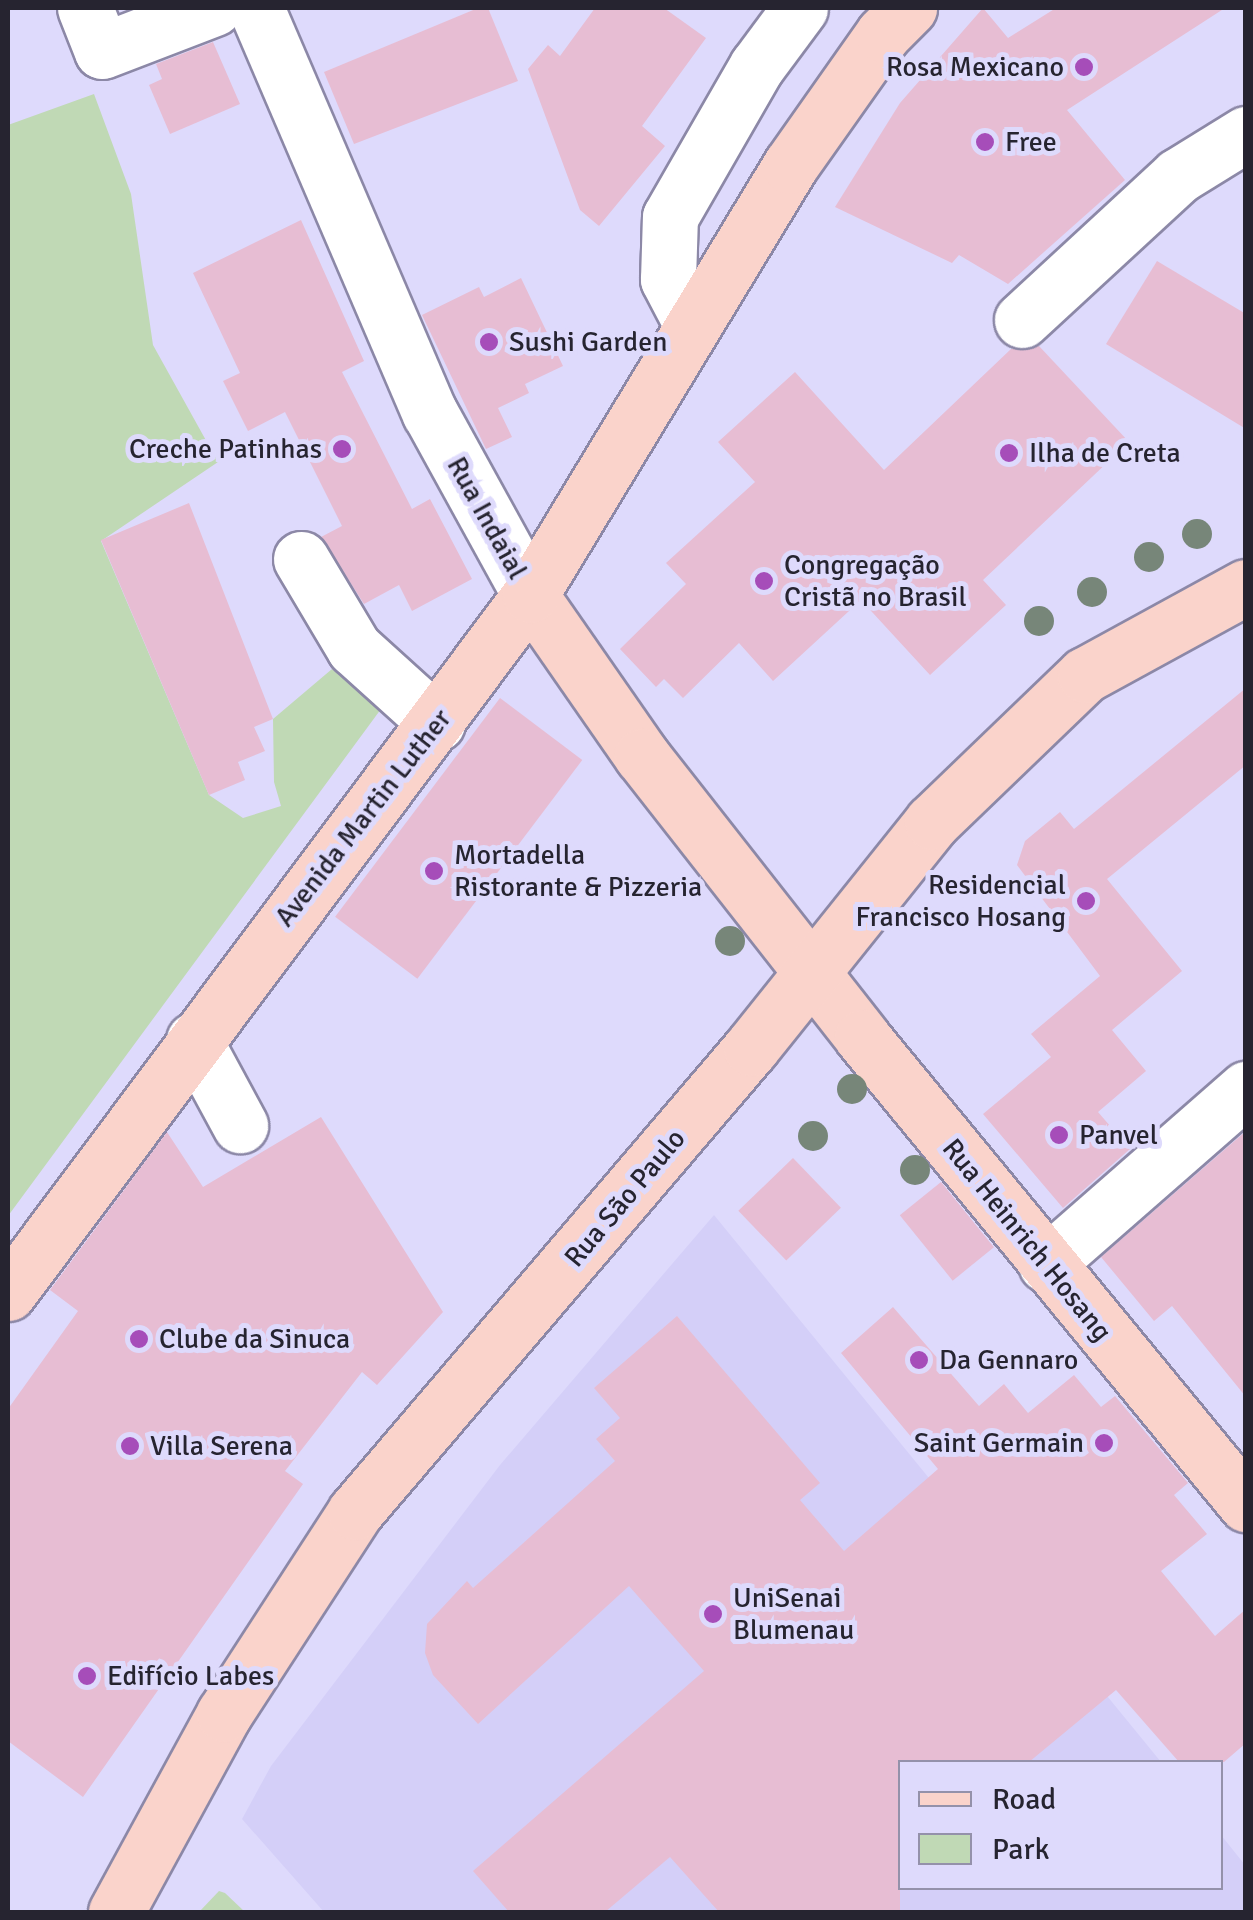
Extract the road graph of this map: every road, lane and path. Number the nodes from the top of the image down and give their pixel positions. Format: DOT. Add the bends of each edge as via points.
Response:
graph roads {
  1 [pos="85,8"];
  2 [pos="214,8"];
  3 [pos="256,8"];
  4 [pos="800,8"];
  5 [pos="909,8"];
  6 [pos="1246,134"];
  7 [pos="1022,320"];
  8 [pos="692,325"];
  9 [pos="301,559"];
  10 [pos="1246,587"];
  11 [pos="530,596"];
  12 [pos="438,723"];
  13 [pos="812,973"];
  14 [pos="194,1040"];
  15 [pos="1246,1089"];
  16 [pos="240,1125"];
  17 [pos="1046,1264"];
  18 [pos="8,1293"];
  19 [pos="1246,1504"];
  20 [pos="116,1912"];
  1 -- 2 [label="street" via="102,52"];
  3 -- 11 [label="street, Rua Indaial" via="430,413"];
  4 -- 8 [label="street" via="757,66 670,217 668,279"];
  5 -- 8 [label="main road, Avenida Martin Luther" via="836,97"];
  6 -- 7 [label="street" via="1178,176"];
  8 -- 11 [label="main road, Avenida Martin Luther"];
  9 -- 12 [label="street" via="354,648"];
  10 -- 13 [label="main road, Rua São Paulo" via="1085,675 1031,723 932,822"];
  11 -- 12 [label="main road, Avenida Martin Luther"];
  11 -- 13 [label="main road, Rua Indaial" via="642,756"];
  12 -- 14 [label="main road, Avenida Martin Luther"];
  13 -- 17 [label="main road, Rua Heinrich Hosang"];
  13 -- 20 [label="main road, Rua São Paulo" via="355,1512 224,1714"];
  14 -- 16 [label="street"];
  14 -- 18 [label="main road, Avenida Martin Luther"];
  15 -- 17 [label="street"];
  17 -- 19 [label="main road, Rua Heinrich Hosang"];
}
